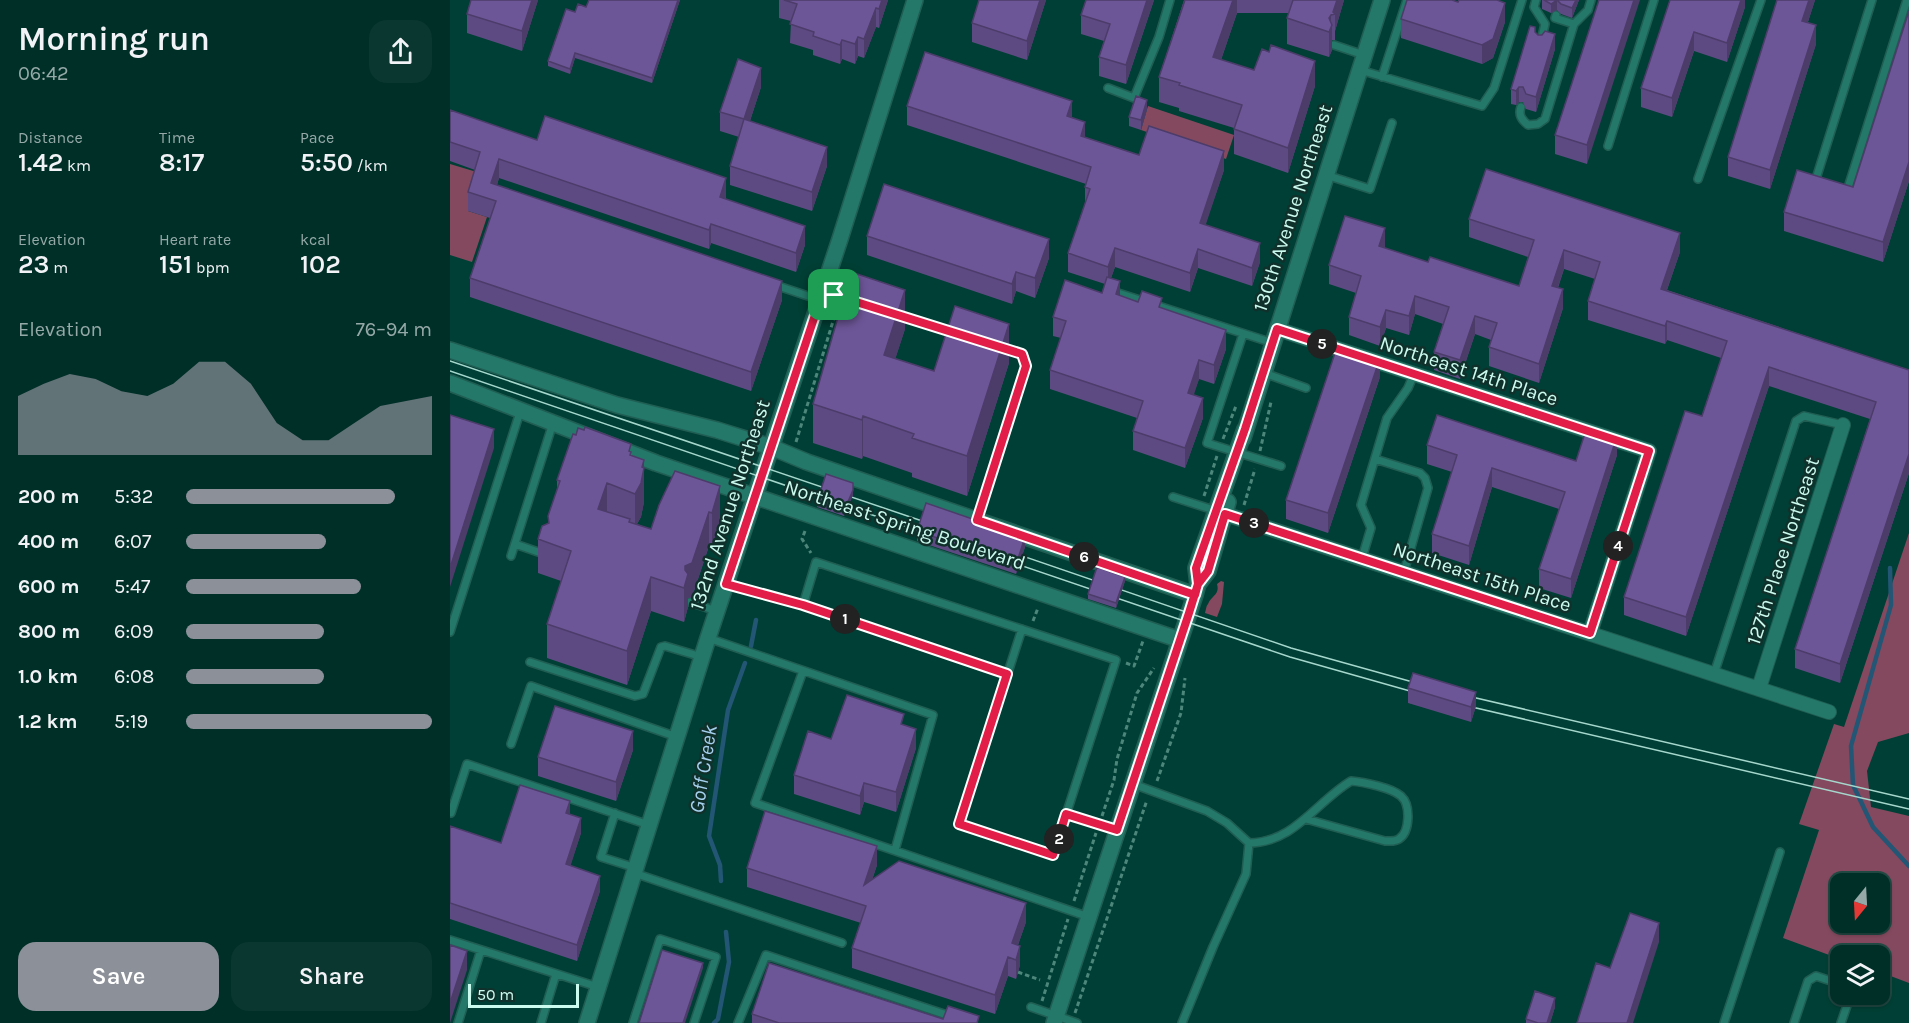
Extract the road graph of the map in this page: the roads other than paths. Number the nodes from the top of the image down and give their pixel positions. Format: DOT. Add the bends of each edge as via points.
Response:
graph roads {
  1 [pos="915,0"];
  2 [pos="1170,0"];
  3 [pos="1382,0"];
  4 [pos="1407,0"];
  5 [pos="1522,0"];
  6 [pos="1536,0"];
  7 [pos="1591,0"];
  8 [pos="1654,0"];
  9 [pos="1761,0"];
  10 [pos="1872,0"];
  11 [pos="1907,0"];
  12 [pos="1556,15"];
  13 [pos="1574,24"];
  14 [pos="1540,44"];
  15 [pos="1334,45"];
  16 [pos="1364,55"];
  17 [pos="1359,70"];
  18 [pos="1382,76"];
  19 [pos="1108,88"];
  20 [pos="1521,107"];
  21 [pos="1392,123"];
  22 [pos="1608,146"];
  23 [pos="1326,175"];
  24 [pos="1698,179"];
  25 [pos="1821,187"];
  26 [pos="1837,192"];
  27 [pos="767,282"];
  28 [pos="1118,293"];
  29 [pos="826,295"];
  30 [pos="864,304"];
  31 [pos="887,311"];
  32 [pos="1243,334"];
  33 [pos="966,336"];
  34 [pos="1275,336"];
  35 [pos="999,347"];
  36 [pos="450,350"];
  37 [pos="1263,372"];
  38 [pos="1414,374"];
  39 [pos="450,383"];
  40 [pos="1306,388"];
  41 [pos="521,409"];
  42 [pos="553,423"];
  43 [pos="1843,425"];
  44 [pos="771,447"];
  45 [pos="1238,452"];
  46 [pos="1375,459"];
  47 [pos="1281,466"];
  48 [pos="754,497"];
  49 [pos="1173,497"];
  50 [pos="1220,512"];
  51 [pos="977,520"];
  52 [pos="515,544"];
  53 [pos="544,554"];
  54 [pos="511,556"];
  55 [pos="1362,558"];
  56 [pos="1404,572"];
  57 [pos="726,584"];
  58 [pos="1196,590"];
  59 [pos="690,602"];
  60 [pos="803,605"];
  61 [pos="717,612"];
  62 [pos="1022,629"];
  63 [pos="450,632"];
  64 [pos="1590,633"];
  65 [pos="708,638"];
  66 [pos="1180,640"];
  67 [pos="702,657"];
  68 [pos="530,662"];
  69 [pos="803,670"];
  70 [pos="1007,674"];
  71 [pos="1714,674"];
  72 [pos="1759,688"];
  73 [pos="1829,712"];
  74 [pos="677,737"];
  75 [pos="511,744"];
  76 [pos="1133,784"];
  77 [pos="451,813"];
  78 [pos="615,813"];
  79 [pos="1066,814"];
  80 [pos="1306,819"];
  81 [pos="650,825"];
  82 [pos="1117,830"];
  83 [pos="1249,843"];
  84 [pos="896,850"];
  85 [pos="1780,852"];
  86 [pos="635,871"];
  87 [pos="1089,917"];
  88 [pos="450,940"];
  89 [pos="842,943"];
  90 [pos="481,950"];
  91 [pos="556,974"];
  92 [pos="1830,981"];
  93 [pos="598,987"];
  94 [pos="1847,1005"];
  95 [pos="1035,1008"];
  96 [pos="962,1019"];
  97 [pos="1055,1019"];
  98 [pos="1074,1022"];
  99 [pos="458,1023"];
  100 [pos="541,1023"];
  101 [pos="587,1023"];
  102 [pos="633,1023"];
  103 [pos="694,1023"];
  104 [pos="738,1023"];
  105 [pos="1182,1023"];
  106 [pos="1724,1023"];
  107 [pos="1794,1023"];
  108 [pos="1841,1023"];
  1 -- 29 [label="street, 132nd Avenue Northeast"];
  2 -- 19 [label="lane" via="1134,98"];
  3 -- 16 [label="street, 130th Avenue Northeast"];
  4 -- 18 [label="lane"];
  5 -- 18 [label="lane" via="1494,88 1482,106"];
  6 -- 14 [label="lane" via="1534,7 1545,24"];
  7 -- 13 [label="lane" via="1588,10"];
  8 -- 22 [label="lane"];
  9 -- 24 [label="lane"];
  10 -- 25 [label="lane" via="1815,182"];
  11 -- 26 [label="lane" via="1847,191"];
  12 -- 13 [label="lane" via="1555,18"];
  13 -- 20 [label="lane" via="1545,118 1528,125 1521,118"];
  15 -- 16 [label="lane"];
  16 -- 17 [label="street, 130th Avenue Northeast"];
  17 -- 18 [label="lane"];
  17 -- 23 [label="street, 130th Avenue Northeast"];
  21 -- 23 [label="lane" via="1370,189"];
  23 -- 34 [label="street, 130th Avenue Northeast"];
  27 -- 29 [label="lane"];
  28 -- 32 [label="lane"];
  29 -- 30 [label="lane"];
  29 -- 44 [label="street, 132nd Avenue Northeast"];
  31 -- 33 [label="lane"];
  32 -- 34 [label="lane"];
  32 -- 45 [label="lane" via="1207,443"];
  34 -- 37 [label="street, 130th Avenue Northeast"];
  34 -- 38 [label="street, Northeast 14th Place"];
  35 -- 51 [label="lane" via="1022,354 1026,366"];
  36 -- 44 [label="street, Northeast Spring Boulevard" via="624,407"];
  37 -- 40 [label="lane"];
  37 -- 45 [label="street, 130th Avenue Northeast"];
  38 -- 46 [label="lane" via="1386,418"];
  38 -- 64 [label="street, Northeast 14th Place" via="1649,451"];
  39 -- 41 [label="street, Northeast Spring Boulevard"];
  41 -- 42 [label="street, Northeast Spring Boulevard"];
  41 -- 63 [label="lane"];
  42 -- 48 [label="street, Northeast Spring Boulevard"];
  42 -- 52 [label="lane"];
  43 -- 71 [label="lane" via="1804,416 1796,421"];
  43 -- 72 [label="street, 127th Place Northeast"];
  44 -- 48 [label="street, 132nd Avenue Northeast"];
  44 -- 51 [label="street, Northeast Spring Boulevard"];
  45 -- 47 [label="lane"];
  45 -- 50 [label="street, 130th Avenue Northeast"];
  46 -- 55 [label="lane" via="1361,505 1371,528"];
  46 -- 56 [label="lane" via="1420,473 1428,488"];
  48 -- 57 [label="street, 132nd Avenue Northeast"];
  48 -- 66 [label="street, Northeast Spring Boulevard"];
  49 -- 50 [label="lane"];
  50 -- 55 [label="street, Northeast 15th Place"];
  50 -- 58 [label="street, 130th Avenue Northeast" via="1196,568"];
  51 -- 58 [label="street, Northeast Spring Boulevard"];
  52 -- 53 [label="lane"];
  52 -- 54 [label="lane"];
  55 -- 56 [label="street, Northeast 15th Place"];
  56 -- 64 [label="street, Northeast 15th Place"];
  57 -- 60 [label="lane"];
  57 -- 61 [label="street, 132nd Avenue Northeast"];
  58 -- 66 [label="street, 130th Avenue Northeast"];
  59 -- 61 [label="lane"];
  60 -- 62 [label="lane" via="816,562"];
  60 -- 70 [label="lane"];
  61 -- 65 [label="street, 132nd Avenue Northeast"];
  62 -- 70 [label="lane"];
  62 -- 79 [label="lane" via="1116,660"];
  64 -- 71 [label="street, Northeast 15th Place"];
  65 -- 67 [label="street, 132nd Avenue Northeast"];
  65 -- 69 [label="lane"];
  66 -- 76 [label="street, 130th Avenue Northeast"];
  67 -- 68 [label="lane" via="661,647 643,694 635,696"];
  67 -- 74 [label="street, 132nd Avenue Northeast"];
  69 -- 84 [label="lane" via="933,715"];
  69 -- 84 [label="lane" via="755,803"];
  70 -- 79 [label="lane" via="959,824 1053,855"];
  71 -- 72 [label="street, Northeast 15th Place"];
  72 -- 73 [label="street, Northeast 15th Place"];
  74 -- 75 [label="lane" via="531,686"];
  74 -- 81 [label="street, 132nd Avenue Northeast"];
  76 -- 82 [label="street, 130th Avenue Northeast"];
  76 -- 83 [label="lane" via="1207,811"];
  77 -- 78 [label="lane" via="466,764"];
  78 -- 81 [label="lane"];
  78 -- 86 [label="lane" via="602,857"];
  79 -- 82 [label="lane"];
  80 -- 80 [label="lane" via="1351,781 1399,794 1407,802 1408,817 1402,837 1396,841"];
  80 -- 83 [label="lane" via="1266,843"];
  81 -- 86 [label="street, 132nd Avenue Northeast"];
  82 -- 87 [label="street, 130th Avenue Northeast"];
  83 -- 105 [label="lane" via="1246,874"];
  84 -- 87 [label="lane"];
  85 -- 106 [label="lane"];
  86 -- 89 [label="lane"];
  86 -- 93 [label="street, 132nd Avenue Northeast"];
  87 -- 97 [label="street, 130th Avenue Northeast"];
  88 -- 90 [label="lane"];
  90 -- 91 [label="lane"];
  90 -- 99 [label="lane"];
  91 -- 93 [label="lane"];
  91 -- 100 [label="lane"];
  92 -- 107 [label="lane" via="1816,976 1808,981"];
  93 -- 101 [label="street, 132nd Avenue Northeast"];
  94 -- 108 [label="lane"];
  95 -- 97 [label="lane"];
  96 -- 104 [label="lane" via="766,956"];
  97 -- 98 [label="lane"];
  102 -- 103 [label="lane" via="660,939 716,957"];
}
